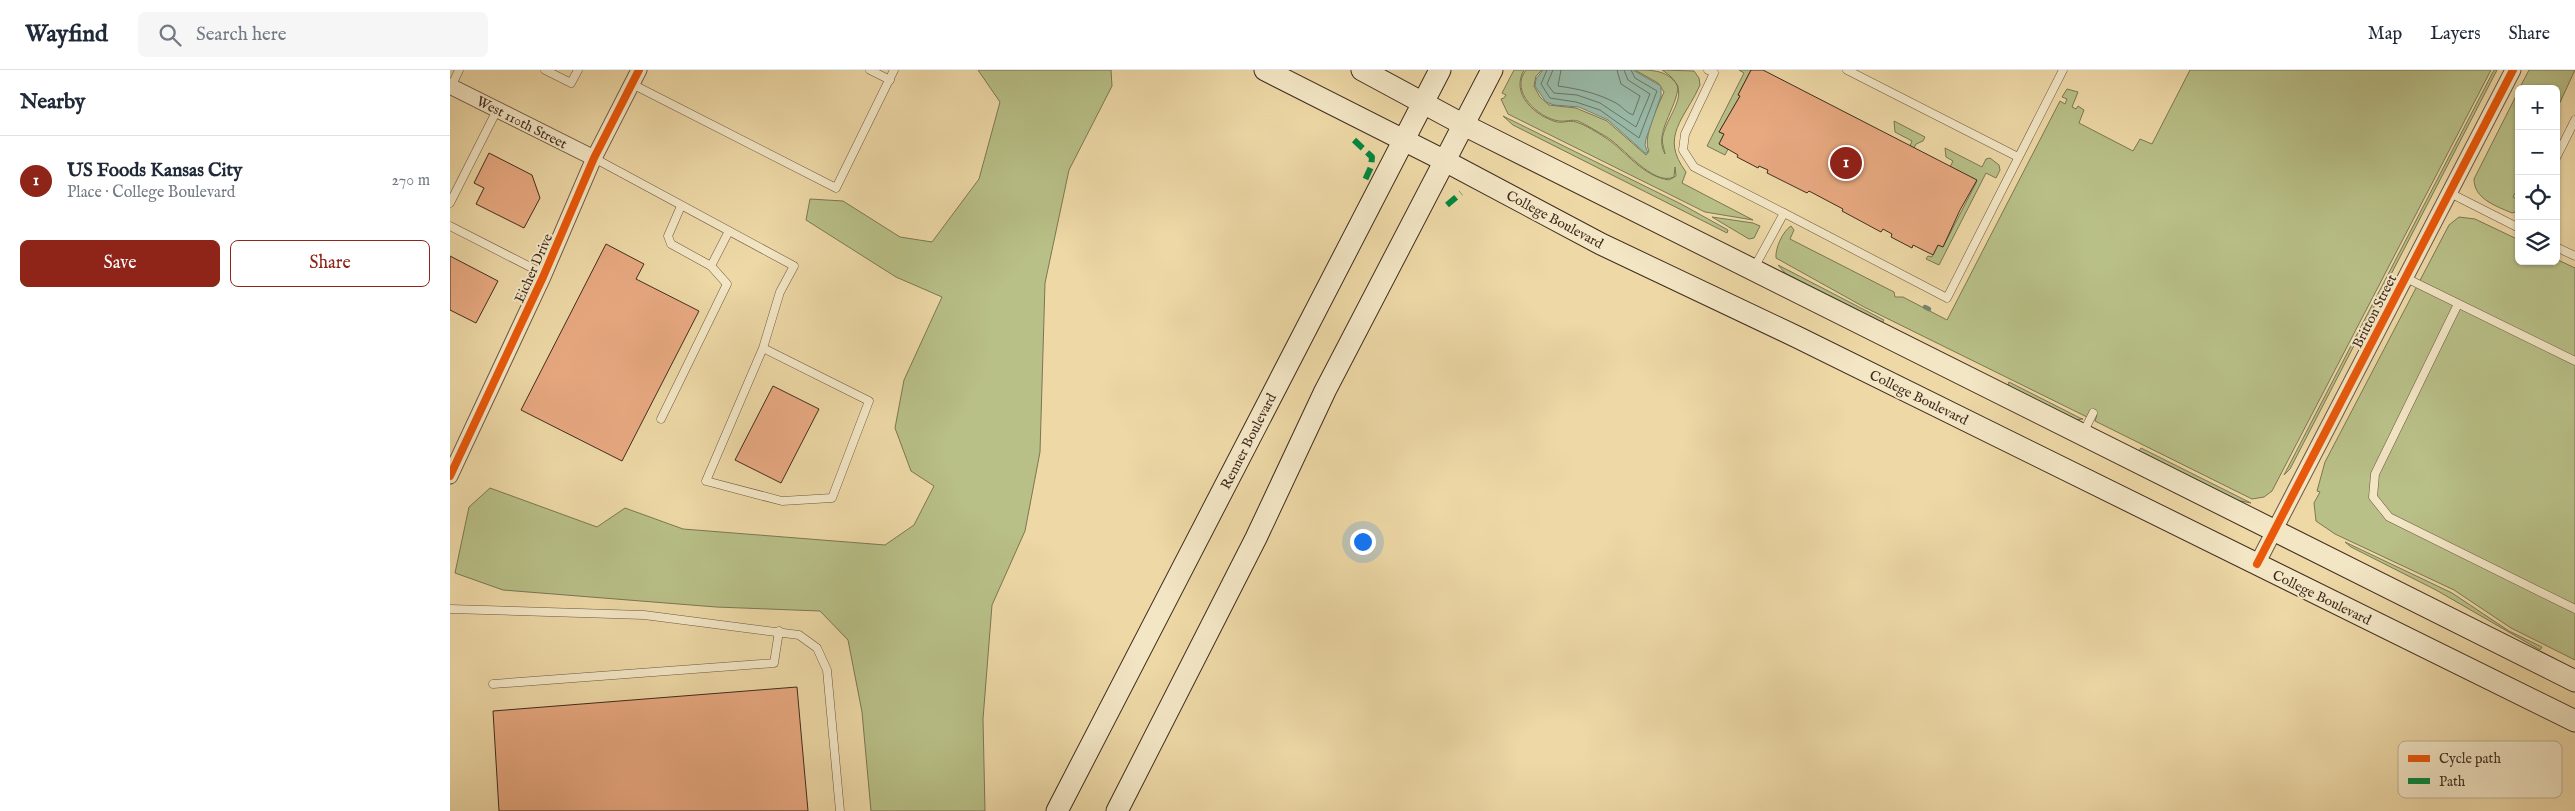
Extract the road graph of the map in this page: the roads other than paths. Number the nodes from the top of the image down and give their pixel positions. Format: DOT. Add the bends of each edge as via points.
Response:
graph roads {
  1 [pos="459,70"];
  2 [pos="545,70"];
  3 [pos="578,70"];
  4 [pos="870,70"];
  5 [pos="894,70"];
  6 [pos="1265,70"];
  7 [pos="1362,70"];
  8 [pos="1440,70"];
  9 [pos="1492,70"];
  10 [pos="1708,70"];
  11 [pos="1847,70"];
  12 [pos="2063,70"];
  13 [pos="2513,70"];
  14 [pos="636,77"];
  15 [pos="890,80"];
  16 [pos="450,86"];
  17 [pos="1423,103"];
  18 [pos="497,110"];
  19 [pos="2575,120"];
  20 [pos="1464,126"];
  21 [pos="1404,140"];
  22 [pos="2560,150"];
  23 [pos="2018,157"];
  24 [pos="594,158"];
  25 [pos="1445,161"];
  26 [pos="2450,193"];
  27 [pos="450,204"];
  28 [pos="681,206"];
  29 [pos="1784,213"];
  30 [pos="450,226"];
  31 [pos="2515,226"];
  32 [pos="728,231"];
  33 [pos="2560,248"];
  34 [pos="2575,256"];
  35 [pos="711,266"];
  36 [pos="1753,270"];
  37 [pos="544,274"];
  38 [pos="2406,278"];
  39 [pos="2458,304"];
  40 [pos="763,348"];
  41 [pos="2575,361"];
  42 [pos="2093,413"];
  43 [pos="661,419"];
  44 [pos="2082,435"];
  45 [pos="453,460"];
  46 [pos="450,476"];
  47 [pos="2274,532"];
  48 [pos="2257,564"];
  49 [pos="450,609"];
  50 [pos="2575,609"];
  51 [pos="778,631"];
  52 [pos="2575,681"];
  53 [pos="493,684"];
  54 [pos="2575,721"];
  55 [pos="840,811"];
  56 [pos="1057,811"];
  57 [pos="1117,811"];
  1 -- 16 [label="lane"];
  2 -- 3 [label="lane" via="571,83"];
  4 -- 15 [label="lane"];
  5 -- 15 [label="lane"];
  6 -- 21 [label="main road, College Boulevard"];
  7 -- 17 [label="main road"];
  8 -- 17 [label="main road, Renner Boulevard"];
  9 -- 20 [label="main road"];
  10 -- 29 [label="lane" via="1714,73 1682,142 1682,150 1694,167"];
  11 -- 23 [label="lane"];
  12 -- 23 [label="lane"];
  13 -- 26 [label="street, Britton Street"];
  14 -- 15 [label="lane" via="836,188"];
  14 -- 24 [label="street, Eicher Drive"];
  16 -- 18 [label="street, West 110th Street"];
  17 -- 20 [label="main road"];
  17 -- 21 [label="main road, Renner Boulevard"];
  18 -- 24 [label="street, West 110th Street"];
  18 -- 27 [label="lane"];
  19 -- 22 [label="lane"];
  20 -- 25 [label="main road"];
  20 -- 36 [label="main road"];
  21 -- 25 [label="main road, College Boulevard"];
  21 -- 56 [label="main road, Renner Boulevard"];
  23 -- 29 [label="lane" via="1947,298"];
  24 -- 28 [label="lane"];
  24 -- 37 [label="street, Eicher Drive"];
  25 -- 48 [label="main road, College Boulevard" via="1601,244"];
  25 -- 57 [label="main road" via="1325,391 1256,538"];
  26 -- 31 [label="lane"];
  26 -- 38 [label="street, Britton Street"];
  28 -- 32 [label="lane"];
  28 -- 35 [label="lane" via="668,236 671,244"];
  29 -- 36 [label="lane"];
  30 -- 37 [label="lane"];
  32 -- 35 [label="lane"];
  32 -- 40 [label="lane" via="794,266 780,292"];
  33 -- 34 [label="lane"];
  35 -- 43 [label="lane" via="727,284"];
  36 -- 44 [label="main road"];
  37 -- 45 [label="street, Eicher Drive"];
  38 -- 39 [label="lane"];
  38 -- 47 [label="street, Britton Street"];
  39 -- 41 [label="lane"];
  39 -- 50 [label="lane" via="2375,474 2373,497 2389,517"];
  40 -- 40 [label="lane" via="869,401 832,498 782,501 706,480"];
  42 -- 44 [label="lane"];
  44 -- 47 [label="main road"];
  45 -- 46 [label="street, Eicher Drive"];
  47 -- 48 [label="street, Britton Street"];
  47 -- 52 [label="main road"];
  48 -- 54 [label="main road, College Boulevard"];
  49 -- 51 [label="lane" via="644,615"];
  51 -- 53 [label="lane" via="774,663"];
  51 -- 55 [label="lane" via="799,635 817,648 827,670"];
}
